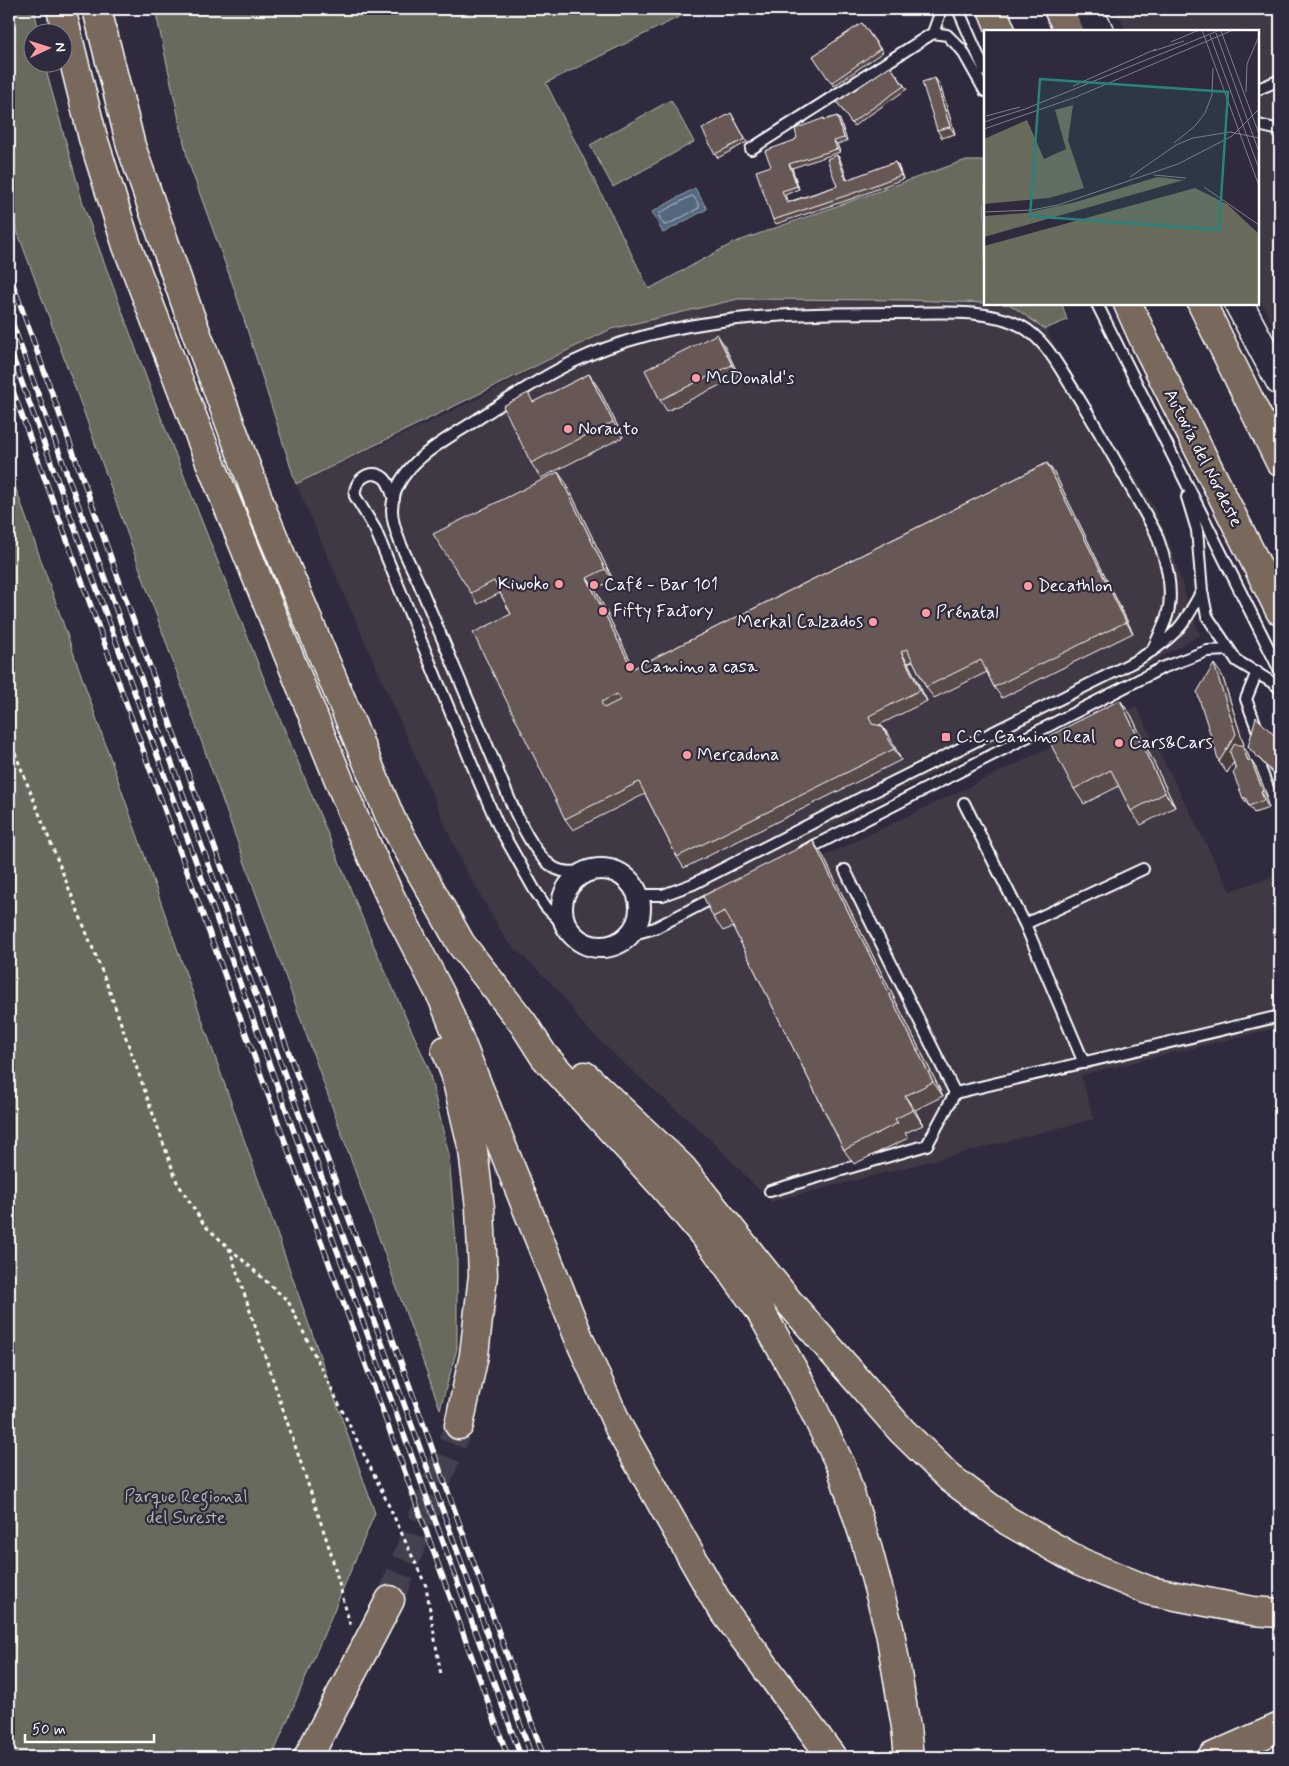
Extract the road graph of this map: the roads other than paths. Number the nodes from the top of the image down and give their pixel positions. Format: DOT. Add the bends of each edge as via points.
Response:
graph roads {
  1 [pos="61,9"];
  2 [pos="97,9"];
  3 [pos="939,9"];
  4 [pos="958,9"];
  5 [pos="992,9"];
  6 [pos="1058,9"];
  7 [pos="1088,9"];
  8 [pos="1001,30"];
  9 [pos="1068,30"];
  10 [pos="1099,30"];
  11 [pos="933,33"];
  12 [pos="984,69"];
  13 [pos="1280,80"];
  14 [pos="1259,88"];
  15 [pos="984,89"];
  16 [pos="1259,125"];
  17 [pos="1280,130"];
  18 [pos="751,149"];
  19 [pos="1097,305"];
  20 [pos="1128,305"];
  21 [pos="1202,305"];
  22 [pos="1240,305"];
  23 [pos="1255,333"];
  24 [pos="1276,353"];
  25 [pos="1280,381"];
  26 [pos="1280,462"];
  27 [pos="1177,465"];
  28 [pos="394,499"];
  29 [pos="1202,591"];
  30 [pos="1280,611"];
  31 [pos="1228,650"];
  32 [pos="1152,652"];
  33 [pos="1280,671"];
  34 [pos="1257,672"];
  35 [pos="1280,689"];
  36 [pos="1280,786"];
  37 [pos="964,803"];
  38 [pos="794,856"];
  39 [pos="1143,869"];
  40 [pos="845,870"];
  41 [pos="586,871"];
  42 [pos="725,892"];
  43 [pos="638,895"];
  44 [pos="390,896"];
  45 [pos="1026,924"];
  46 [pos="568,929"];
  47 [pos="630,935"];
  48 [pos="1280,1016"];
  49 [pos="523,1023"];
  50 [pos="1084,1063"];
  51 [pos="955,1093"];
  52 [pos="770,1191"];
  53 [pos="459,1425"];
  54 [pos="390,1600"];
  55 [pos="1280,1613"];
  56 [pos="1280,1727"];
  57 [pos="308,1757"];
  58 [pos="832,1757"];
  59 [pos="909,1757"];
  60 [pos="1212,1757"];
  1 -- 44 [label="highway" via="93,138 127,246 354,817"];
  2 -- 49 [label="highway" via="132,146 189,312 263,512 387,810 461,944"];
  3 -- 11 [label="lane"];
  4 -- 12 [label="lane"];
  5 -- 8 [label="highway"];
  6 -- 9 [label="highway"];
  7 -- 10 [label="main road"];
  11 -- 15 [label="lane" via="947,35 962,50"];
  11 -- 18 [label="lane"];
  13 -- 14 [label="lane"];
  16 -- 17 [label="lane"];
  19 -- 27 [label="lane"];
  20 -- 30 [label="highway, Autovía del Nordeste"];
  21 -- 26 [label="highway"];
  22 -- 23 [label="main road"];
  23 -- 24 [label="lane"];
  23 -- 25 [label="main road"];
  27 -- 29 [label="lane" via="1197,530"];
  27 -- 33 [label="lane"];
  28 -- 32 [label="lane" via="398,484 430,449 544,378 593,354 636,339 722,320 795,314 928,312 1004,319 1020,325 1046,347 1087,411 1156,533 1164,555 1169,596 1168,614"];
  28 -- 41 [label="lane" via="395,528 508,795 533,845 543,859 558,870"];
  28 -- 46 [label="lane" via="389,484 379,475 361,478 354,490 375,529 498,825 546,907"];
  29 -- 31 [label="lane" via="1207,616"];
  29 -- 32 [label="lane" via="1175,632"];
  31 -- 34 [label="lane" via="1237,661"];
  31 -- 38 [label="lane" via="1207,651 1162,668"];
  32 -- 43 [label="lane" via="693,884 664,894"];
  34 -- 35 [label="lane"];
  34 -- 36 [label="lane" via="1246,699"];
  37 -- 45 [label="lane"];
  39 -- 45 [label="lane"];
  40 -- 51 [label="lane"];
  41 -- 43 [label="street" via="617,872 632,884"];
  41 -- 46 [label="street" via="566,889 562,916"];
  42 -- 47 [label="lane" via="655,928"];
  43 -- 47 [label="street" via="640,909"];
  44 -- 53 [label="highway" via="455,1073 473,1150 483,1275 474,1355"];
  44 -- 58 [label="highway" via="442,999 581,1343 620,1430 718,1603"];
  45 -- 50 [label="lane"];
  46 -- 47 [label="street" via="585,944 597,947 615,944"];
  48 -- 50 [label="lane"];
  49 -- 55 [label="highway" via="556,1048 682,1168 794,1308 902,1431 950,1478 1008,1521 1080,1562 1132,1584 1150,1591"];
  49 -- 59 [label="highway" via="544,1056 715,1248 760,1312 801,1384 841,1466 866,1543 890,1632"];
  50 -- 51 [label="lane"];
  51 -- 52 [label="lane" via="927,1144"];
  54 -- 57 [label="highway"];
  56 -- 60 [label="highway"];
}
